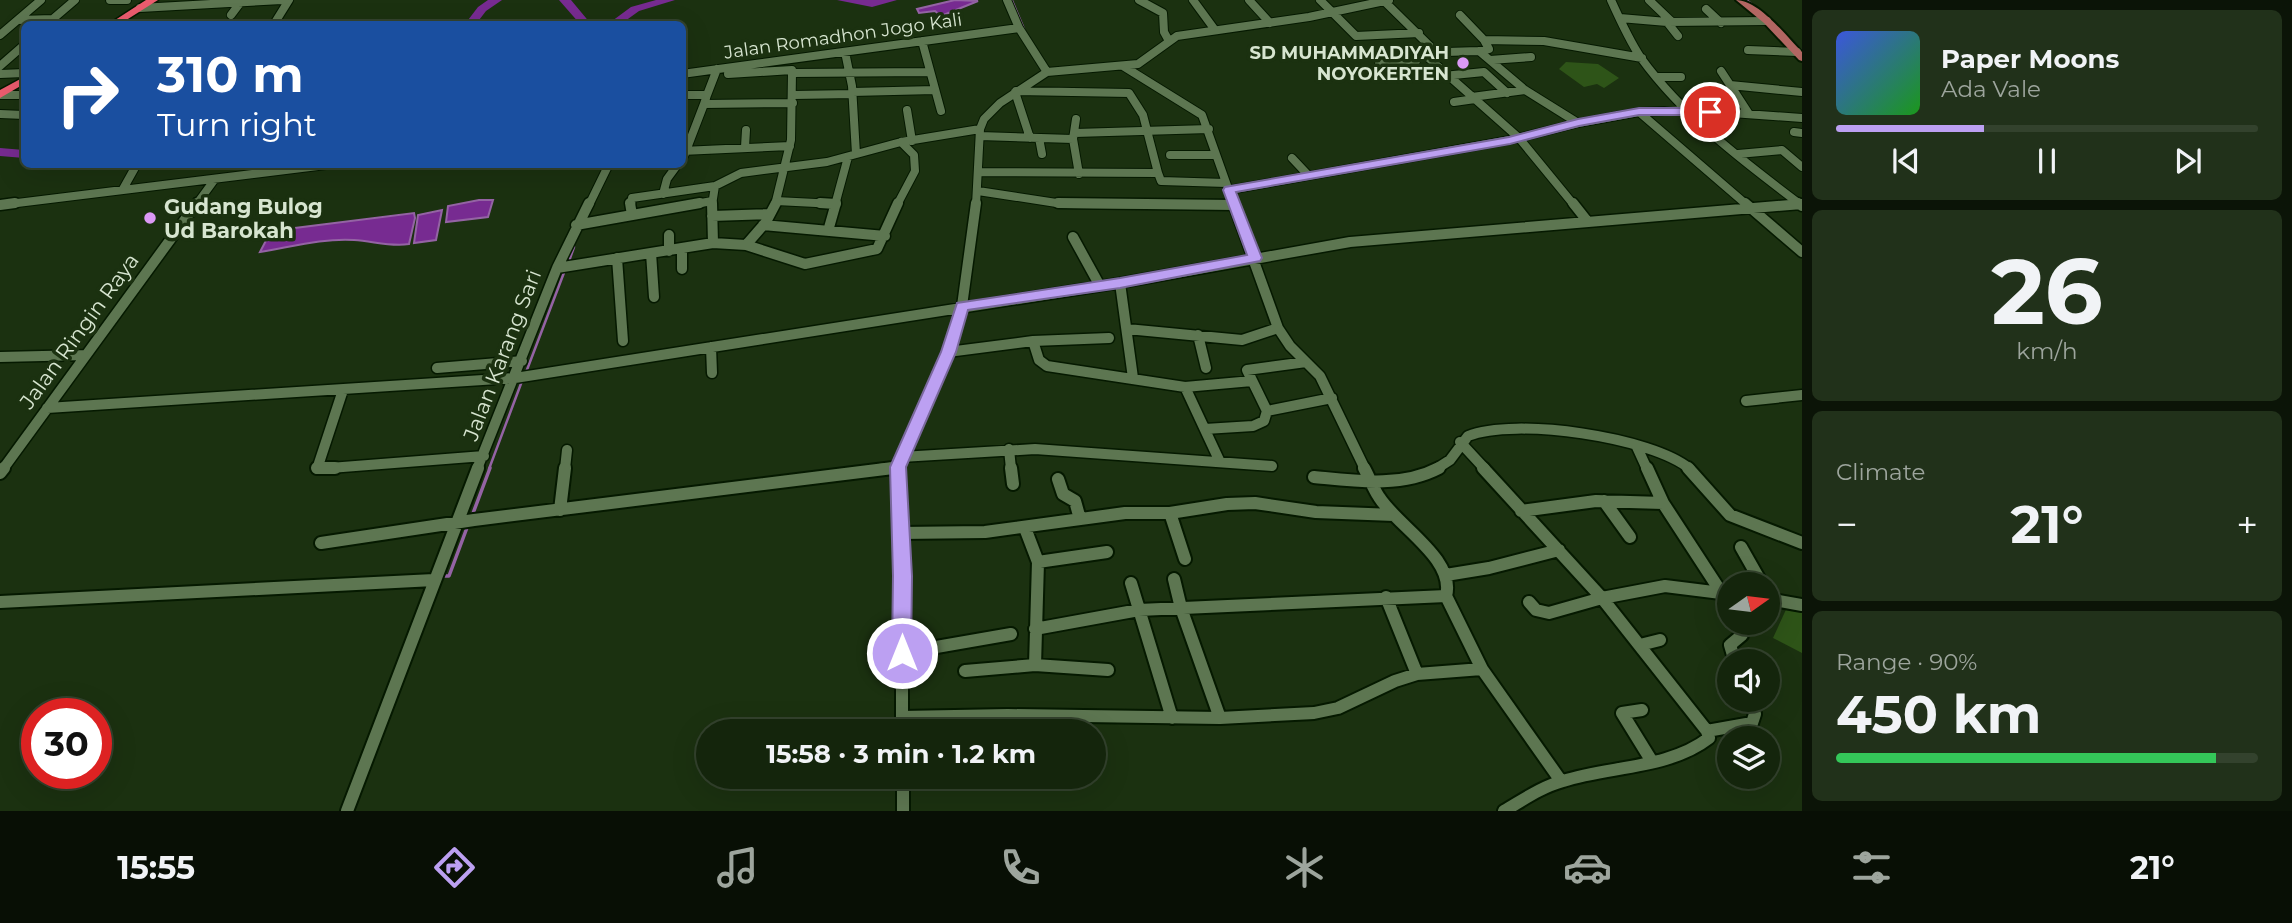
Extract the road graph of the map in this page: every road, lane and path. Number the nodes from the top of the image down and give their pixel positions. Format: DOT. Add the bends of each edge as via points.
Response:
graph roads {
  1 [pos="41,0"];
  2 [pos="75,0"];
  3 [pos="110,0"];
  4 [pos="127,0"];
  5 [pos="153,0"];
  6 [pos="282,0"];
  7 [pos="289,0"];
  8 [pos="1007,0"];
  9 [pos="1139,0"];
  10 [pos="1193,0"];
  11 [pos="1249,0"];
  12 [pos="1320,0"];
  13 [pos="1611,0"];
  14 [pos="1649,0"];
  15 [pos="1740,0"];
  16 [pos="249,1"];
  17 [pos="1386,1"];
  18 [pos="240,3"];
  19 [pos="140,8"];
  20 [pos="1706,9"];
  21 [pos="1334,12"];
  22 [pos="231,15"];
  23 [pos="1460,15"];
  24 [pos="1620,18"];
  25 [pos="18,20"];
  26 [pos="34,21"];
  27 [pos="51,21"];
  28 [pos="119,21"];
  29 [pos="276,21"];
  30 [pos="1669,22"];
  31 [pos="1767,22"];
  32 [pos="1270,23"];
  33 [pos="1721,23"];
  34 [pos="1215,30"];
  35 [pos="1021,31"];
  36 [pos="1419,33"];
  37 [pos="0,35"];
  38 [pos="1678,36"];
  39 [pos="1485,40"];
  40 [pos="1169,41"];
  41 [pos="923,44"];
  42 [pos="21,48"];
  43 [pos="1748,50"];
  44 [pos="1479,51"];
  45 [pos="845,54"];
  46 [pos="1380,54"];
  47 [pos="1438,54"];
  48 [pos="1800,55"];
  49 [pos="1427,57"];
  50 [pos="1531,57"];
  51 [pos="1642,58"];
  52 [pos="1490,60"];
  53 [pos="1379,63"];
  54 [pos="793,65"];
  55 [pos="0,66"];
  56 [pos="1138,69"];
  57 [pos="1721,71"];
  58 [pos="716,72"];
  59 [pos="929,72"];
  60 [pos="1048,72"];
  61 [pos="850,73"];
  62 [pos="0,74"];
  63 [pos="21,74"];
  64 [pos="686,74"];
  65 [pos="1446,75"];
  66 [pos="1657,77"];
  67 [pos="1681,77"];
  68 [pos="1423,78"];
  69 [pos="21,82"];
  70 [pos="1730,85"];
  71 [pos="935,90"];
  72 [pos="1525,90"];
  73 [pos="1016,92"];
  74 [pos="1802,92"];
  75 [pos="853,93"];
  76 [pos="1507,93"];
  77 [pos="21,94"];
  78 [pos="0,95"];
  79 [pos="686,96"];
  80 [pos="1473,98"];
  81 [pos="705,99"];
  82 [pos="794,99"];
  83 [pos="1454,102"];
  84 [pos="907,110"];
  85 [pos="1690,110"];
  86 [pos="941,111"];
  87 [pos="1639,111"];
  88 [pos="0,114"];
  89 [pos="1749,114"];
  90 [pos="21,115"];
  91 [pos="1802,118"];
  92 [pos="1076,119"];
  93 [pos="1578,123"];
  94 [pos="1209,129"];
  95 [pos="746,130"];
  96 [pos="1147,131"];
  97 [pos="980,133"];
  98 [pos="1074,136"];
  99 [pos="1035,138"];
  100 [pos="1518,138"];
  101 [pos="912,141"];
  102 [pos="901,142"];
  103 [pos="790,146"];
  104 [pos="686,148"];
  105 [pos="745,148"];
  106 [pos="686,153"];
  107 [pos="1042,154"];
  108 [pos="1738,154"];
  109 [pos="852,155"];
  110 [pos="1170,155"];
  111 [pos="1215,155"];
  112 [pos="1292,158"];
  113 [pos="1118,161"];
  114 [pos="788,166"];
  115 [pos="1802,167"];
  116 [pos="135,168"];
  117 [pos="302,168"];
  118 [pos="607,168"];
  119 [pos="675,168"];
  120 [pos="978,172"];
  121 [pos="1048,173"];
  122 [pos="1158,173"];
  123 [pos="1079,174"];
  124 [pos="1122,174"];
  125 [pos="1308,175"];
  126 [pos="215,179"];
  127 [pos="715,186"];
  128 [pos="1050,186"];
  129 [pos="1228,186"];
  130 [pos="123,190"];
  131 [pos="978,191"];
  132 [pos="663,194"];
  133 [pos="712,201"];
  134 [pos="776,201"];
  135 [pos="836,204"];
  136 [pos="0,205"];
  137 [pos="1234,205"];
  138 [pos="1801,205"];
  139 [pos="1755,209"];
  140 [pos="770,214"];
  141 [pos="632,215"];
  142 [pos="712,216"];
  143 [pos="1588,222"];
  144 [pos="576,225"];
  145 [pos="763,225"];
  146 [pos="828,231"];
  147 [pos="669,235"];
  148 [pos="885,236"];
  149 [pos="1073,237"];
  150 [pos="713,243"];
  151 [pos="746,246"];
  152 [pos="682,248"];
  153 [pos="668,251"];
  154 [pos="1802,252"];
  155 [pos="651,253"];
  156 [pos="617,258"];
  157 [pos="1255,258"];
  158 [pos="564,267"];
  159 [pos="682,269"];
  160 [pos="1120,283"];
  161 [pos="1100,286"];
  162 [pos="654,297"];
  163 [pos="962,306"];
  164 [pos="1278,328"];
  165 [pos="1127,329"];
  166 [pos="1198,335"];
  167 [pos="1109,338"];
  168 [pos="623,341"];
  169 [pos="1033,341"];
  170 [pos="711,347"];
  171 [pos="948,352"];
  172 [pos="86,355"];
  173 [pos="0,357"];
  174 [pos="522,361"];
  175 [pos="1306,362"];
  176 [pos="437,368"];
  177 [pos="1206,368"];
  178 [pos="712,373"];
  179 [pos="517,377"];
  180 [pos="1133,378"];
  181 [pos="1252,381"];
  182 [pos="1185,387"];
  183 [pos="343,390"];
  184 [pos="1802,395"];
  185 [pos="1332,398"];
  186 [pos="1746,401"];
  187 [pos="47,408"];
  188 [pos="1267,411"];
  189 [pos="1205,429"];
  190 [pos="1460,442"];
  191 [pos="1636,445"];
  192 [pos="1009,449"];
  193 [pos="567,450"];
  194 [pos="484,456"];
  195 [pos="899,462"];
  196 [pos="1220,462"];
  197 [pos="1272,466"];
  198 [pos="0,472"];
  199 [pos="1314,477"];
  200 [pos="1058,479"];
  201 [pos="1370,482"];
  202 [pos="1013,484"];
  203 [pos="1604,501"];
  204 [pos="1663,503"];
  205 [pos="560,510"];
  206 [pos="1521,511"];
  207 [pos="1170,513"];
  208 [pos="1394,516"];
  209 [pos="1080,519"];
  210 [pos="464,522"];
  211 [pos="1025,528"];
  212 [pos="900,533"];
  213 [pos="1630,537"];
  214 [pos="321,542"];
  215 [pos="1802,543"];
  216 [pos="1741,547"];
  217 [pos="1559,550"];
  218 [pos="1107,552"];
  219 [pos="1185,559"];
  220 [pos="1038,562"];
  221 [pos="1755,572"];
  222 [pos="1446,575"];
  223 [pos="434,579"];
  224 [pos="1174,579"];
  225 [pos="1717,582"];
  226 [pos="1131,583"];
  227 [pos="1717,594"];
  228 [pos="1446,596"];
  229 [pos="1386,597"];
  230 [pos="1602,598"];
  231 [pos="1780,600"];
  232 [pos="0,602"];
  233 [pos="1529,602"];
  234 [pos="1802,605"];
  235 [pos="1181,608"];
  236 [pos="1139,610"];
  237 [pos="1035,629"];
  238 [pos="1011,634"];
  239 [pos="1742,635"];
  240 [pos="1660,640"];
  241 [pos="1640,645"];
  242 [pos="1731,649"];
  243 [pos="902,653"];
  244 [pos="1035,665"];
  245 [pos="1482,669"];
  246 [pos="1108,670"];
  247 [pos="965,671"];
  248 [pos="1417,674"];
  249 [pos="1642,710"];
  250 [pos="1754,712"];
  251 [pos="1172,718"];
  252 [pos="1220,718"];
  253 [pos="902,719"];
  254 [pos="961,719"];
  255 [pos="1707,731"];
  256 [pos="1651,760"];
  257 [pos="1561,781"];
  258 [pos="903,789"];
  259 [pos="347,811"];
  260 [pos="903,811"];
  261 [pos="1504,811"];
  1 -- 25 [label="street"];
  2 -- 27 [label="street"];
  3 -- 4 [label="street"];
  5 -- 19 [label="highway"];
  6 -- 16 [label="street"];
  7 -- 29 [label="street"];
  8 -- 35 [label="street"];
  9 -- 40 [label="street" via="1163,12"];
  10 -- 34 [label="street"];
  11 -- 32 [label="street"];
  12 -- 21 [label="street"];
  13 -- 24 [label="street"];
  14 -- 30 [label="street"];
  15 -- 31 [label="main road"];
  16 -- 18 [label="street"];
  17 -- 21 [label="street"];
  17 -- 36 [label="street"];
  18 -- 19 [label="street"];
  18 -- 22 [label="street"];
  19 -- 28 [label="highway"];
  20 -- 33 [label="street"];
  21 -- 32 [label="street"];
  21 -- 36 [label="street" via="1359,37"];
  23 -- 39 [label="street"];
  24 -- 30 [label="street"];
  24 -- 51 [label="street"];
  25 -- 26 [label="street"];
  25 -- 37 [label="street"];
  30 -- 33 [label="street"];
  30 -- 38 [label="street"];
  31 -- 33 [label="street"];
  31 -- 48 [label="main road"];
  32 -- 34 [label="street"];
  34 -- 40 [label="street"];
  35 -- 41 [label="street, Jalan Romadhon Jogo Kali"];
  35 -- 60 [label="street"];
  36 -- 47 [label="street"];
  39 -- 44 [label="street" via="1489,49"];
  39 -- 51 [label="street" via="1546,42"];
  40 -- 56 [label="street"];
  41 -- 45 [label="street, Jalan Romadhon Jogo Kali"];
  41 -- 59 [label="street"];
  42 -- 55 [label="street"];
  43 -- 48 [label="street"];
  44 -- 47 [label="street"];
  44 -- 52 [label="street"];
  45 -- 54 [label="street, Jalan Romadhon Jogo Kali"];
  45 -- 61 [label="street"];
  46 -- 49 [label="street"];
  47 -- 49 [label="street"];
  49 -- 53 [label="street"];
  49 -- 65 [label="street"];
  50 -- 52 [label="street"];
  51 -- 66 [label="street" via="1653,66"];
  52 -- 72 [label="street"];
  54 -- 58 [label="street, Jalan Romadhon Jogo Kali"];
  54 -- 61 [label="street"];
  54 -- 82 [label="street"];
  56 -- 60 [label="street"];
  56 -- 94 [label="street" via="1198,110"];
  57 -- 70 [label="street"];
  58 -- 64 [label="street, Jalan Romadhon Jogo Kali"];
  58 -- 81 [label="street"];
  59 -- 61 [label="street"];
  59 -- 71 [label="street"];
  60 -- 73 [label="street"];
  61 -- 75 [label="street"];
  62 -- 63 [label="street"];
  65 -- 68 [label="street"];
  65 -- 76 [label="street" via="1484,72"];
  65 -- 80 [label="street"];
  66 -- 67 [label="street"];
  66 -- 85 [label="street"];
  69 -- 78 [label="highway"];
  70 -- 74 [label="street"];
  70 -- 89 [label="street"];
  71 -- 75 [label="street"];
  71 -- 86 [label="street"];
  72 -- 76 [label="street"];
  72 -- 93 [label="street"];
  73 -- 96 [label="street" via="1129,93"];
  73 -- 97 [label="street" via="989,113"];
  73 -- 99 [label="street"];
  75 -- 82 [label="street"];
  75 -- 109 [label="street"];
  76 -- 80 [label="street"];
  77 -- 78 [label="street"];
  79 -- 81 [label="street"];
  80 -- 83 [label="street"];
  80 -- 100 [label="street"];
  81 -- 82 [label="street"];
  81 -- 104 [label="street"];
  82 -- 103 [label="street"];
  84 -- 101 [label="street"];
  85 -- 87 [label="street"];
  85 -- 89 [label="street"];
  85 -- 108 [label="street"];
  87 -- 93 [label="street"];
  87 -- 139 [label="street"];
  88 -- 90 [label="street"];
  89 -- 91 [label="street"];
  92 -- 98 [label="street"];
  93 -- 100 [label="street"];
  94 -- 96 [label="street"];
  94 -- 111 [label="street"];
  95 -- 105 [label="street"];
  96 -- 98 [label="street"];
  96 -- 122 [label="street"];
  97 -- 99 [label="street"];
  97 -- 101 [label="street"];
  97 -- 120 [label="street"];
  98 -- 99 [label="street"];
  98 -- 123 [label="street"];
  99 -- 107 [label="street"];
  100 -- 125 [label="street"];
  100 -- 143 [label="street"];
  101 -- 102 [label="street"];
  102 -- 109 [label="street"];
  102 -- 148 [label="street" via="914,155 915,171"];
  103 -- 105 [label="street"];
  103 -- 114 [label="street"];
  105 -- 106 [label="street"];
  108 -- 115 [label="street" via="1782,150"];
  108 -- 138 [label="street"];
  109 -- 114 [label="street"];
  109 -- 135 [label="street"];
  110 -- 111 [label="street"];
  111 -- 129 [label="street"];
  112 -- 125 [label="street"];
  113 -- 124 [label="street"];
  114 -- 127 [label="street" via="741,173"];
  114 -- 134 [label="street"];
  116 -- 130 [label="street"];
  117 -- 126 [label="street"];
  118 -- 144 [label="street, Jalan Karang Sari"];
  119 -- 132 [label="street"];
  120 -- 121 [label="street"];
  120 -- 131 [label="street"];
  121 -- 123 [label="street"];
  121 -- 128 [label="street"];
  122 -- 124 [label="street"];
  122 -- 129 [label="street" via="1161,181"];
  123 -- 124 [label="street"];
  125 -- 129 [label="street"];
  126 -- 130 [label="street"];
  126 -- 172 [label="street, Jalan Ringin Raya"];
  127 -- 132 [label="street"];
  127 -- 133 [label="street"];
  129 -- 137 [label="street"];
  130 -- 136 [label="street"];
  131 -- 137 [label="street" via="1063,204"];
  131 -- 163 [label="street"];
  132 -- 141 [label="street" via="631,199"];
  133 -- 141 [label="street"];
  133 -- 142 [label="street"];
  134 -- 135 [label="street"];
  134 -- 140 [label="street"];
  135 -- 146 [label="street"];
  137 -- 157 [label="street"];
  138 -- 139 [label="street"];
  139 -- 143 [label="street"];
  139 -- 154 [label="street"];
  140 -- 142 [label="street"];
  140 -- 145 [label="street"];
  141 -- 144 [label="street"];
  142 -- 150 [label="street"];
  143 -- 157 [label="street" via="1350,242"];
  144 -- 158 [label="street, Jalan Karang Sari"];
  145 -- 146 [label="street"];
  145 -- 151 [label="street"];
  146 -- 148 [label="street"];
  147 -- 153 [label="street"];
  148 -- 151 [label="street" via="872,251 805,264"];
  149 -- 161 [label="street"];
  150 -- 151 [label="street"];
  150 -- 152 [label="street"];
  152 -- 153 [label="street"];
  152 -- 159 [label="street"];
  153 -- 155 [label="street"];
  155 -- 156 [label="street"];
  155 -- 162 [label="street"];
  156 -- 158 [label="street"];
  156 -- 168 [label="street"];
  157 -- 160 [label="street"];
  157 -- 164 [label="street"];
  158 -- 174 [label="street, Jalan Karang Sari"];
  160 -- 161 [label="street"];
  160 -- 165 [label="street"];
  161 -- 163 [label="street"];
  163 -- 170 [label="street"];
  163 -- 171 [label="street"];
  164 -- 166 [label="street" via="1242,340"];
  164 -- 175 [label="street"];
  165 -- 166 [label="street"];
  165 -- 180 [label="street"];
  166 -- 177 [label="street"];
  167 -- 169 [label="street"];
  169 -- 171 [label="street"];
  169 -- 180 [label="street" via="1039,360 1047,366"];
  170 -- 178 [label="street"];
  170 -- 179 [label="street"];
  171 -- 195 [label="street"];
  172 -- 173 [label="street"];
  172 -- 187 [label="street, Jalan Ringin Raya"];
  174 -- 176 [label="street"];
  174 -- 179 [label="street, Jalan Karang Sari"];
  175 -- 181 [label="street" via="1247,370"];
  175 -- 185 [label="street"];
  179 -- 183 [label="street"];
  179 -- 194 [label="street, Jalan Karang Sari"];
  180 -- 182 [label="street"];
  181 -- 182 [label="street"];
  181 -- 188 [label="street"];
  182 -- 189 [label="street"];
  183 -- 187 [label="street"];
  183 -- 194 [label="street" via="317,469"];
  184 -- 186 [label="street"];
  185 -- 188 [label="street"];
  185 -- 201 [label="street"];
  187 -- 198 [label="street, Jalan Ringin Raya"];
  188 -- 189 [label="street" via="1260,424"];
  189 -- 196 [label="street"];
  190 -- 191 [label="street" via="1471,434 1547,430 1592,434"];
  190 -- 201 [label="street" via="1457,455 1438,468 1413,477"];
  190 -- 206 [label="street"];
  191 -- 204 [label="street"];
  191 -- 215 [label="street" via="1688,467 1730,515"];
  192 -- 195 [label="street"];
  192 -- 196 [label="street"];
  192 -- 202 [label="street"];
  193 -- 205 [label="street"];
  194 -- 210 [label="street, Jalan Karang Sari"];
  195 -- 205 [label="street"];
  195 -- 212 [label="street"];
  196 -- 197 [label="street"];
  199 -- 201 [label="street"];
  200 -- 209 [label="street" via="1063,494 1075,501"];
  201 -- 208 [label="street"];
  203 -- 204 [label="street"];
  203 -- 206 [label="street"];
  203 -- 213 [label="street"];
  204 -- 225 [label="street"];
  205 -- 210 [label="street"];
  206 -- 217 [label="street"];
  207 -- 208 [label="street" via="1255,503"];
  207 -- 209 [label="street"];
  207 -- 219 [label="street"];
  208 -- 222 [label="street"];
  209 -- 211 [label="street"];
  210 -- 214 [label="street"];
  210 -- 223 [label="street, Jalan Karang Sari"];
  211 -- 212 [label="street"];
  211 -- 220 [label="street"];
  212 -- 243 [label="street"];
  216 -- 221 [label="street"];
  217 -- 222 [label="street" via="1476,572"];
  217 -- 230 [label="street"];
  218 -- 220 [label="street"];
  220 -- 237 [label="street"];
  222 -- 228 [label="street"];
  223 -- 232 [label="street"];
  223 -- 259 [label="street, Jalan Karang Sari"];
  224 -- 235 [label="street"];
  226 -- 236 [label="street"];
  227 -- 230 [label="street" via="1665,586"];
  228 -- 229 [label="street"];
  228 -- 245 [label="street"];
  229 -- 235 [label="street"];
  229 -- 248 [label="street"];
  230 -- 233 [label="street" via="1549,613 1536,610"];
  230 -- 241 [label="street"];
  231 -- 234 [label="street"];
  235 -- 236 [label="street"];
  235 -- 252 [label="street"];
  236 -- 237 [label="street"];
  236 -- 251 [label="street"];
  237 -- 244 [label="street"];
  238 -- 243 [label="street"];
  239 -- 242 [label="street"];
  240 -- 241 [label="street"];
  241 -- 255 [label="street"];
  243 -- 253 [label="street"];
  244 -- 246 [label="street"];
  244 -- 247 [label="street"];
  245 -- 248 [label="street"];
  245 -- 257 [label="street"];
  248 -- 252 [label="street" via="1338,708"];
  249 -- 256 [label="street" via="1622,713"];
  250 -- 255 [label="street" via="1752,723"];
  251 -- 252 [label="street"];
  251 -- 254 [label="street" via="1008,715"];
  255 -- 256 [label="street" via="1709,738 1704,744"];
  256 -- 257 [label="street"];
  257 -- 261 [label="street"];
  258 -- 260 [label="street"];
}
